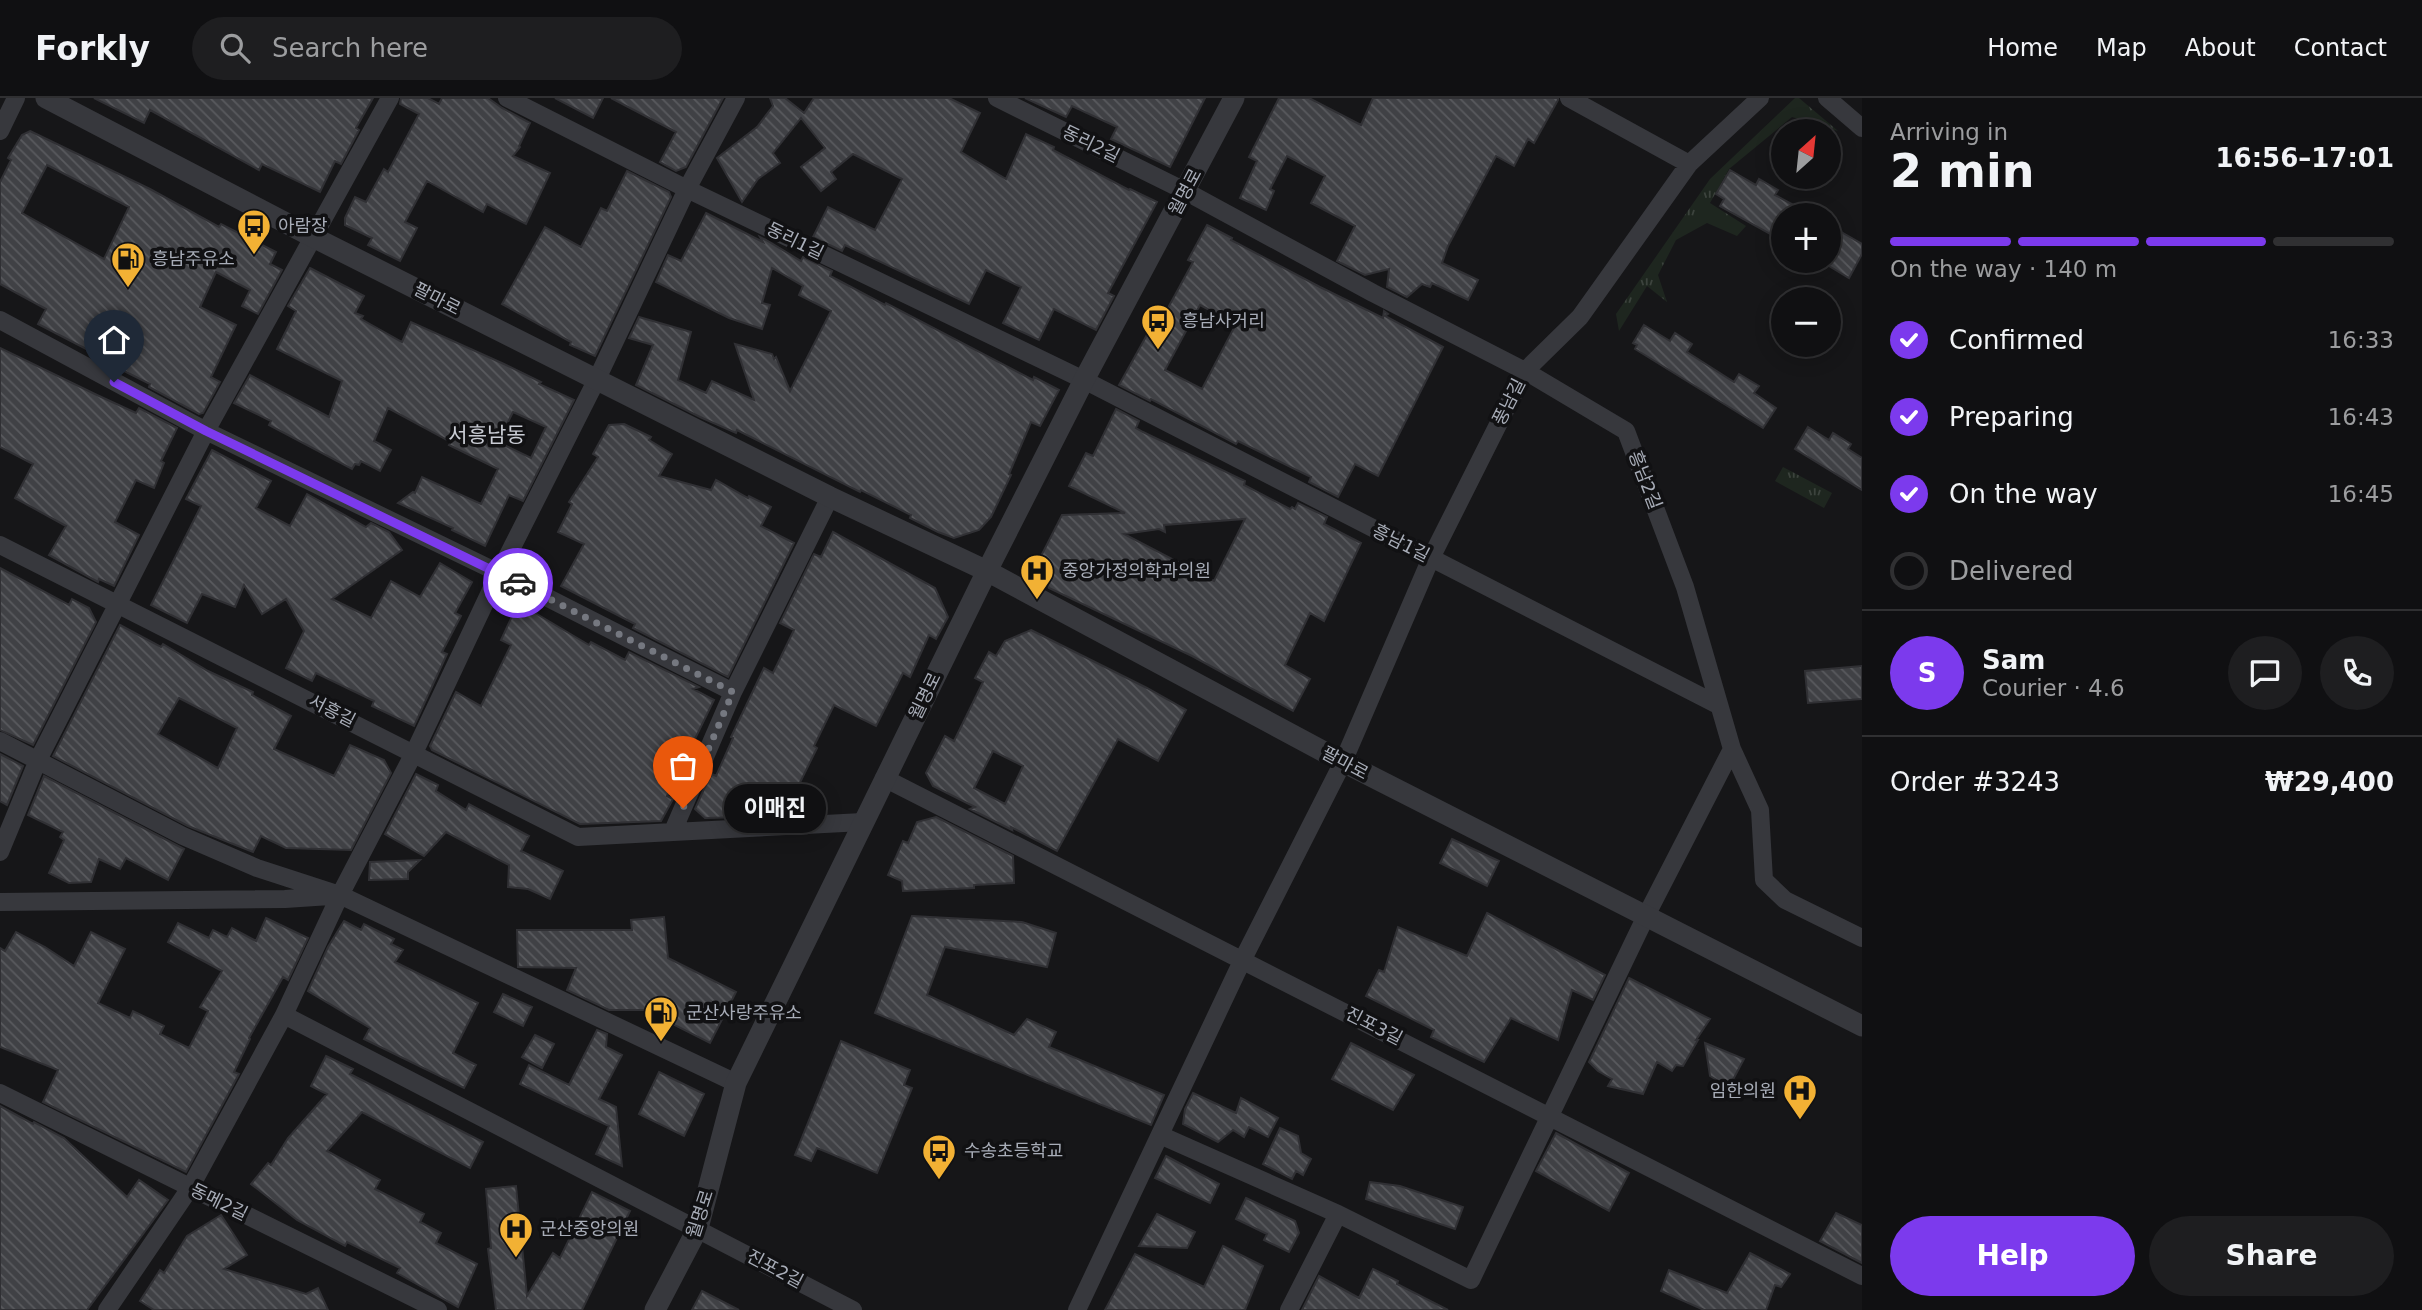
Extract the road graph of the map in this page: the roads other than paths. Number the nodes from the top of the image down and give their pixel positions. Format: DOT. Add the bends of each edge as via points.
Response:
graph roads {
  1 [pos="16,98"];
  2 [pos="46,98"];
  3 [pos="390,98"];
  4 [pos="507,98"];
  5 [pos="736,98"];
  6 [pos="997,98"];
  7 [pos="1234,98"];
  8 [pos="1569,98"];
  9 [pos="1760,98"];
  10 [pos="1827,98"];
  11 [pos="1862,128"];
  12 [pos="0,131"];
  13 [pos="1689,164"];
  14 [pos="687,189"];
  15 [pos="1185,191"];
  16 [pos="312,236"];
  17 [pos="0,320"];
  18 [pos="1525,371"];
  19 [pos="597,379"];
  20 [pos="1084,380"];
  21 [pos="206,431"];
  22 [pos="830,497"];
  23 [pos="0,545"];
  24 [pos="1431,558"];
  25 [pos="987,571"];
  26 [pos="499,573"];
  27 [pos="119,604"];
  28 [pos="733,692"];
  29 [pos="1718,705"];
  30 [pos="0,741"];
  31 [pos="1732,750"];
  32 [pos="414,753"];
  33 [pos="38,760"];
  34 [pos="1343,762"];
  35 [pos="884,778"];
  36 [pos="863,822"];
  37 [pos="673,831"];
  38 [pos="0,852"];
  39 [pos="340,895"];
  40 [pos="0,902"];
  41 [pos="1646,916"];
  42 [pos="1862,938"];
  43 [pos="1243,959"];
  44 [pos="284,1015"];
  45 [pos="1862,1027"];
  46 [pos="736,1083"];
  47 [pos="0,1093"];
  48 [pos="1549,1116"];
  49 [pos="1160,1135"];
  50 [pos="190,1188"];
  51 [pos="1338,1214"];
  52 [pos="698,1228"];
  53 [pos="1862,1276"];
  54 [pos="107,1310"];
  55 [pos="438,1310"];
  56 [pos="655,1310"];
  57 [pos="853,1310"];
  58 [pos="1077,1310"];
  59 [pos="1290,1310"];
  1 -- 12 [label="street"];
  2 -- 16 [label="street, 팔마로"];
  3 -- 16 [label="street"];
  4 -- 14 [label="street, 동리1길"];
  5 -- 14 [label="street"];
  6 -- 15 [label="street, 동리2길"];
  7 -- 15 [label="street, 월명로"];
  8 -- 13 [label="street"];
  9 -- 13 [label="street, 풍남길"];
  10 -- 11 [label="street"];
  13 -- 18 [label="street, 풍남길" via="1580,317"];
  14 -- 19 [label="street"];
  14 -- 20 [label="street, 동리1길"];
  15 -- 18 [label="street, 흥남2길"];
  15 -- 20 [label="street, 월명로"];
  16 -- 19 [label="street, 팔마로"];
  16 -- 21 [label="street"];
  17 -- 21 [label="street"];
  18 -- 24 [label="street, 풍남길"];
  18 -- 29 [label="street, 흥남2길" via="1626,431 1685,587"];
  19 -- 22 [label="street, 팔마로"];
  19 -- 26 [label="street"];
  20 -- 24 [label="street, 흥남1길"];
  20 -- 25 [label="street, 월명로"];
  21 -- 26 [label="street"];
  21 -- 27 [label="street"];
  22 -- 25 [label="street, 팔마로"];
  22 -- 28 [label="street"];
  23 -- 27 [label="street, 서흥길"];
  24 -- 29 [label="street, 흥남1길"];
  24 -- 34 [label="street, 풍남길"];
  25 -- 34 [label="street, 팔마로"];
  25 -- 35 [label="street, 월명로"];
  26 -- 28 [label="street"];
  26 -- 32 [label="street"];
  27 -- 32 [label="street, 서흥길"];
  27 -- 33 [label="street"];
  28 -- 37 [label="street"];
  29 -- 31 [label="street, 흥남2길"];
  30 -- 33 [label="street"];
  31 -- 41 [label="street"];
  31 -- 42 [label="street, 흥남2길" via="1760,810 1763,880 1785,900"];
  32 -- 37 [label="street, 서흥길" via="578,837"];
  32 -- 39 [label="street"];
  33 -- 38 [label="street"];
  33 -- 39 [label="street" via="183,836 257,868"];
  34 -- 41 [label="street, 팔마로"];
  34 -- 43 [label="street, 풍남길"];
  35 -- 36 [label="street, 월명로"];
  35 -- 43 [label="street, 진포3길"];
  36 -- 37 [label="street, 서흥길"];
  36 -- 46 [label="street, 월명로"];
  39 -- 40 [label="street"];
  39 -- 44 [label="street"];
  39 -- 46 [label="street"];
  41 -- 45 [label="street, 팔마로"];
  41 -- 48 [label="street"];
  43 -- 48 [label="street, 진포3길"];
  43 -- 49 [label="street, 풍남길"];
  44 -- 50 [label="street"];
  44 -- 52 [label="street, 진포2길"];
  46 -- 52 [label="street, 월명로"];
  47 -- 50 [label="street, 동메2길"];
  48 -- 51 [label="street" via="1471,1280"];
  48 -- 53 [label="street, 진포3길"];
  49 -- 51 [label="street"];
  49 -- 58 [label="street, 풍남길"];
  50 -- 54 [label="street"];
  50 -- 55 [label="street, 동메2길"];
  51 -- 59 [label="street"];
  52 -- 56 [label="street, 월명로"];
  52 -- 57 [label="street, 진포2길"];
}
